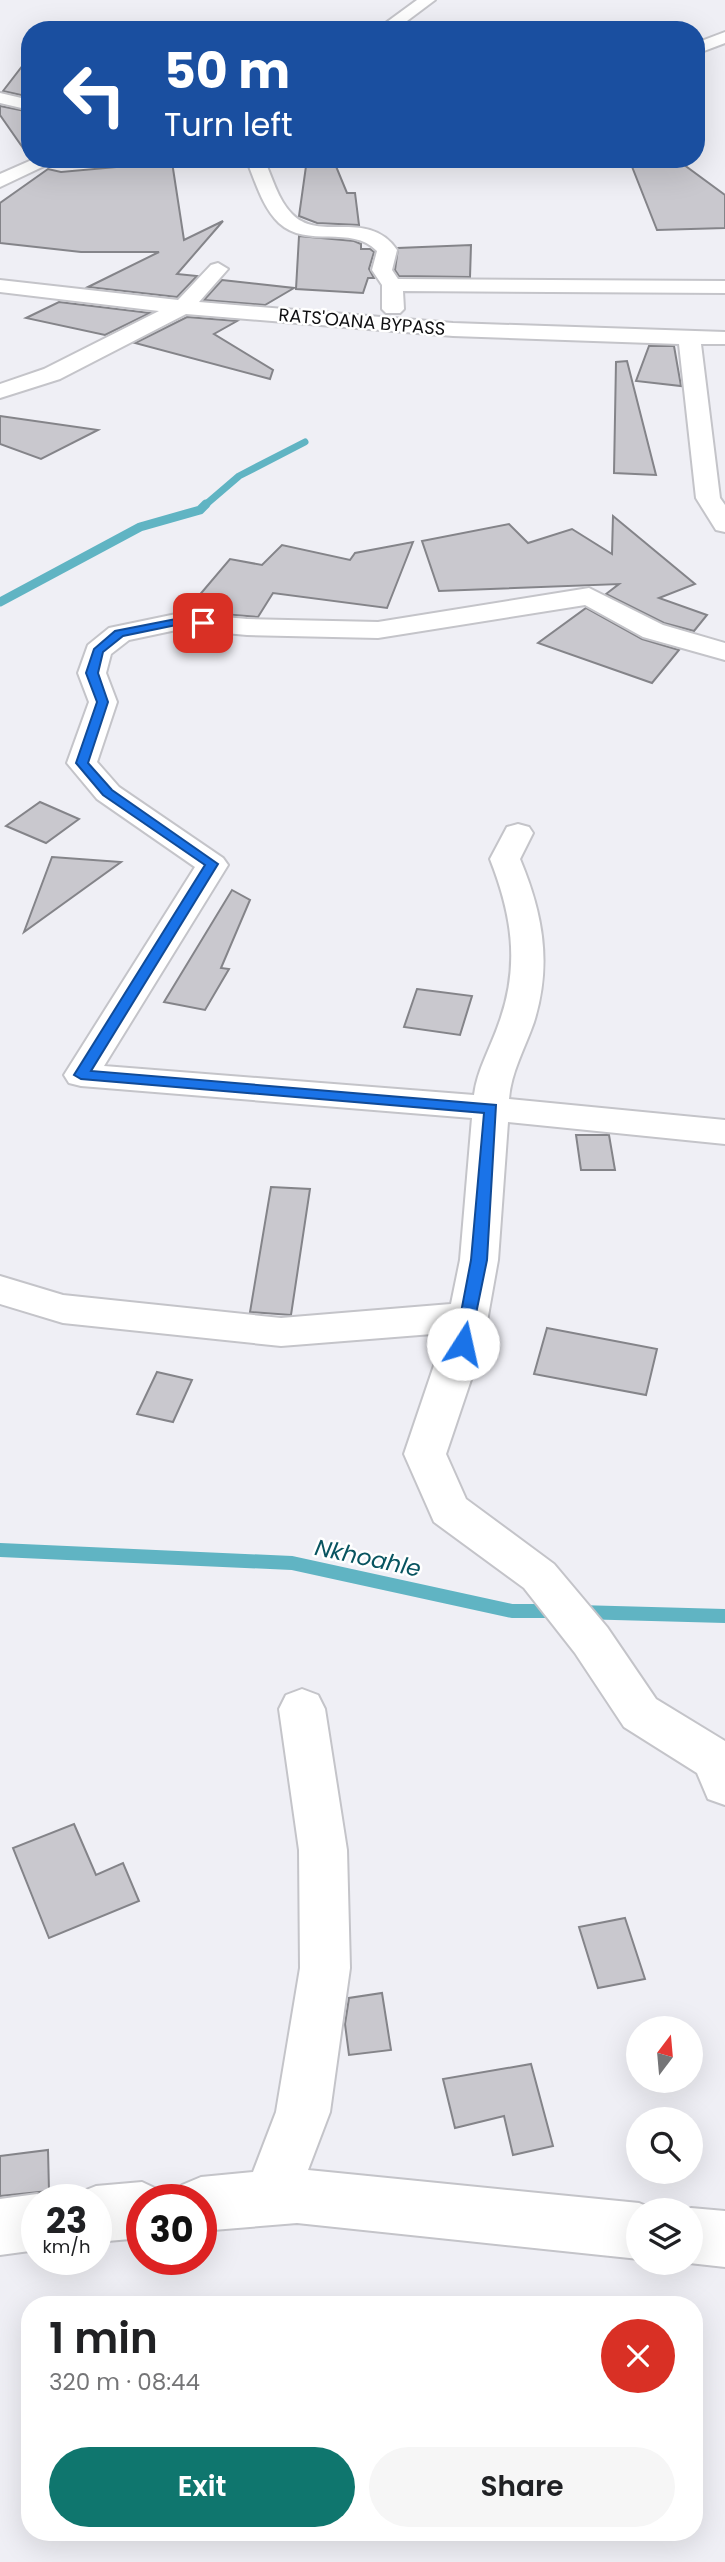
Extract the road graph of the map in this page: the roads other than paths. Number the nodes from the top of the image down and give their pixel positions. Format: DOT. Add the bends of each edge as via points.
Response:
graph roads {
  1 [pos="427,0"];
  2 [pos="397,21"];
  3 [pos="725,37"];
  4 [pos="705,45"];
  5 [pos="0,98"];
  6 [pos="21,102"];
  7 [pos="30,168"];
  8 [pos="260,168"];
  9 [pos="0,181"];
  10 [pos="218,269"];
  11 [pos="392,285"];
  12 [pos="0,286"];
  13 [pos="725,288"];
  14 [pos="183,307"];
  15 [pos="393,325"];
  16 [pos="689,338"];
  17 [pos="725,338"];
  18 [pos="0,391"];
  19 [pos="715,470"];
  20 [pos="725,525"];
  21 [pos="725,652"];
  22 [pos="518,833"];
  23 [pos="491,1109"];
  24 [pos="725,1132"];
  25 [pos="0,1290"];
  26 [pos="468,1317"];
  27 [pos="302,1709"];
  28 [pos="725,1784"];
  29 [pos="270,2198"];
  30 [pos="217,2203"];
  31 [pos="21,2224"];
  32 [pos="0,2227"];
  33 [pos="626,2230"];
  34 [pos="703,2237"];
  35 [pos="725,2239"];
  1 -- 2 [label="street"];
  3 -- 4 [label="street"];
  5 -- 6 [label="street"];
  7 -- 9 [label="street"];
  8 -- 11 [label="street" via="287,221 306,230 361,231 380,239 387,250 382,270"];
  10 -- 14 [label="street"];
  11 -- 13 [label="street"];
  11 -- 15 [label="street"];
  12 -- 14 [label="street, RATS'OANA BYPASS"];
  14 -- 15 [label="street, RATS'OANA BYPASS"];
  14 -- 18 [label="street" via="52,374"];
  15 -- 16 [label="street, RATS'OANA BYPASS" via="568,337"];
  16 -- 17 [label="street, RATS'OANA BYPASS"];
  16 -- 19 [label="street"];
  19 -- 20 [label="street" via="708,498"];
  21 -- 23 [label="street" via="653,631 589,596 378,630 181,621 119,634 98,651 92,673 103,702 82,763 107,793 212,864 81,1075"];
  22 -- 23 [label="street" via="505,859 522,901 529,973 517,1021 493,1083"];
  23 -- 24 [label="street"];
  23 -- 26 [label="street" via="479,1260"];
  25 -- 26 [label="street" via="64,1309 281,1332"];
  26 -- 28 [label="street" via="425,1454 449,1510 539,1576 591,1640 640,1713 716,1759"];
  27 -- 29 [label="street" via="323,1850 325,1968 303,2112"];
  29 -- 30 [label="street"];
  29 -- 33 [label="street" via="297,2196"];
  31 -- 32 [label="street"];
  34 -- 35 [label="street"];
}
